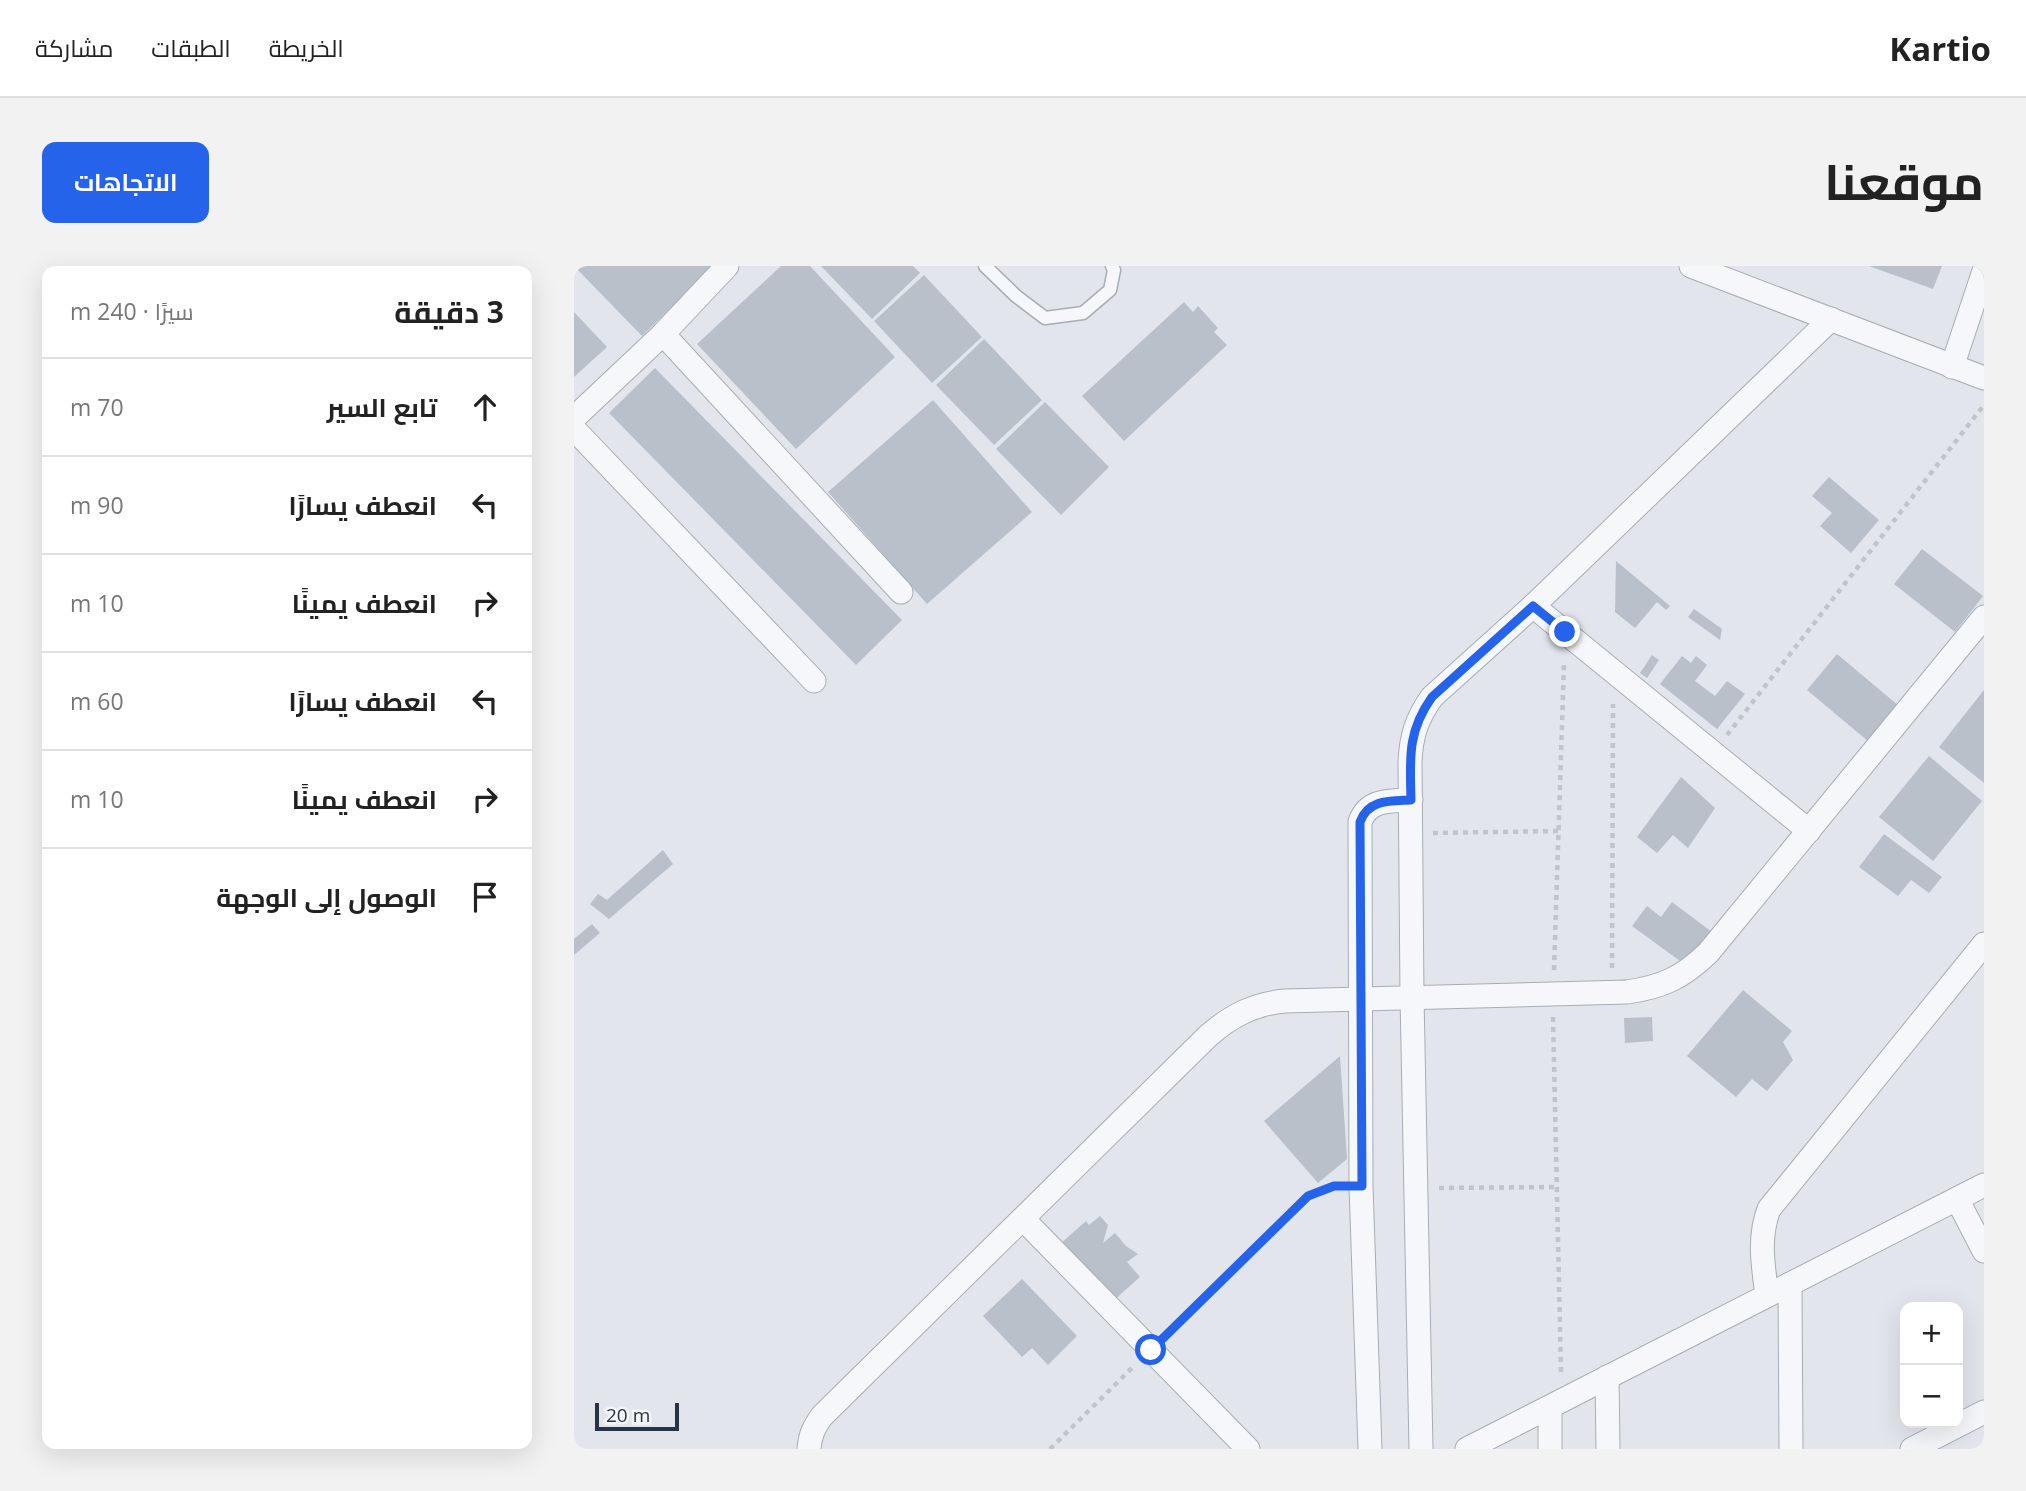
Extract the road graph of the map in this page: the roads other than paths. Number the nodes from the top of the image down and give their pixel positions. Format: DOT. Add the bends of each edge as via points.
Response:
graph roads {
  1 [pos="727,266"];
  2 [pos="985,266"];
  3 [pos="1112,266"];
  4 [pos="1691,266"];
  5 [pos="1984,271"];
  6 [pos="1830,319"];
  7 [pos="663,334"];
  8 [pos="1952,368"];
  9 [pos="1984,378"];
  10 [pos="574,418"];
  11 [pos="574,429"];
  12 [pos="901,592"];
  13 [pos="1533,606"];
  14 [pos="1984,617"];
  15 [pos="814,681"];
  16 [pos="1411,800"];
  17 [pos="1809,831"];
  18 [pos="1984,944"];
  19 [pos="1412,996"];
  20 [pos="1360,998"];
  21 [pos="1984,1185"];
  22 [pos="1957,1199"];
  23 [pos="1023,1219"];
  24 [pos="1984,1251"];
  25 [pos="1790,1284"];
  26 [pos="1768,1295"];
  27 [pos="1607,1377"];
  28 [pos="1550,1408"];
  29 [pos="1984,1412"];
  30 [pos="810,1449"];
  31 [pos="1248,1449"];
  32 [pos="1370,1449"];
  33 [pos="1421,1449"];
  34 [pos="1467,1449"];
  35 [pos="1550,1449"];
  36 [pos="1608,1449"];
  37 [pos="1791,1449"];
  38 [pos="1912,1449"];
  1 -- 7 [label="street"];
  2 -- 3 [label="lane" via="1045,318 1083,313 1110,290"];
  4 -- 6 [label="street"];
  5 -- 8 [label="street"];
  6 -- 8 [label="street"];
  6 -- 13 [label="street"];
  7 -- 10 [label="street"];
  7 -- 12 [label="street"];
  8 -- 9 [label="street"];
  11 -- 15 [label="street"];
  13 -- 16 [label="street" via="1422,711 1410,744"];
  13 -- 17 [label="street"];
  14 -- 17 [label="street"];
  16 -- 19 [label="street"];
  16 -- 20 [label="street" via="1377,803 1360,822"];
  17 -- 19 [label="street" via="1708,953 1671,981 1612,992"];
  18 -- 26 [label="street" via="1769,1209 1761,1240"];
  19 -- 20 [label="street"];
  19 -- 33 [label="street"];
  20 -- 23 [label="street" via="1268,1002 1235,1014 1208,1035"];
  20 -- 32 [label="street"];
  21 -- 22 [label="street"];
  22 -- 24 [label="street"];
  22 -- 25 [label="street"];
  23 -- 30 [label="street" via="822,1416 814,1426"];
  23 -- 31 [label="street"];
  25 -- 26 [label="street"];
  25 -- 37 [label="street"];
  26 -- 27 [label="street"];
  27 -- 28 [label="street"];
  27 -- 36 [label="street"];
  28 -- 34 [label="street"];
  28 -- 35 [label="street"];
  29 -- 38 [label="street"];
}
